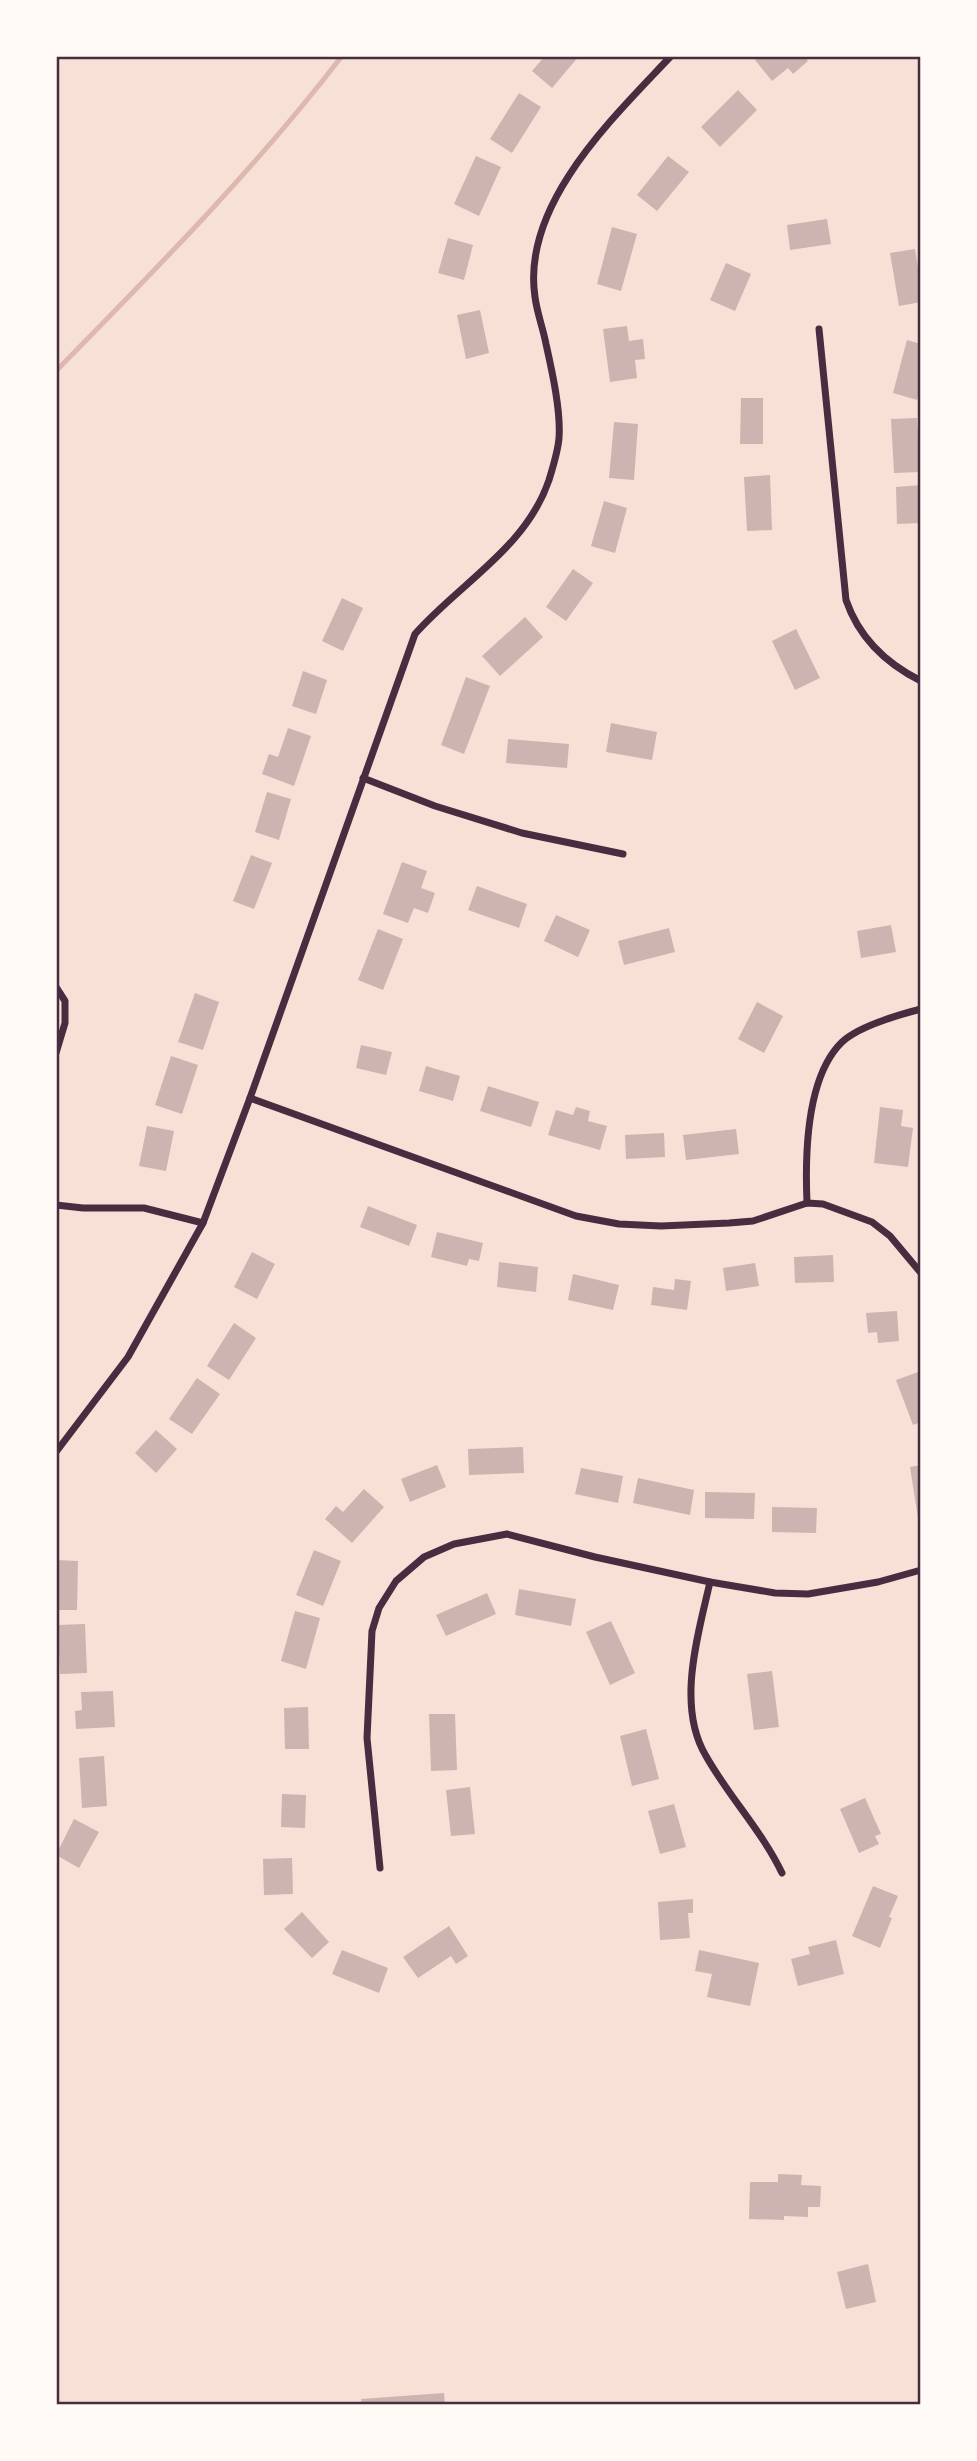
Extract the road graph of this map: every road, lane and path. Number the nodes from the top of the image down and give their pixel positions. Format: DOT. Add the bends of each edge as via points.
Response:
graph roads {
  1 [pos="671,56"];
  2 [pos="819,329"];
  3 [pos="921,681"];
  4 [pos="363,778"];
  5 [pos="623,854"];
  6 [pos="56,987"];
  7 [pos="921,1009"];
  8 [pos="56,1053"];
  9 [pos="250,1098"];
  10 [pos="807,1203"];
  11 [pos="56,1205"];
  12 [pos="203,1223"];
  13 [pos="921,1273"];
  14 [pos="56,1452"];
  15 [pos="921,1570"];
  16 [pos="710,1582"];
  17 [pos="380,1868"];
  18 [pos="782,1873"];
  1 -- 4 [label="street" via="574,167 543,223 535,258 535,296 559,438 548,481 528,522 502,554 415,634"];
  2 -- 3 [label="street" via="846,600 862,634 887,662"];
  4 -- 5 [label="street" via="522,833"];
  4 -- 9 [label="street"];
  6 -- 8 [label="street" via="65,1001 65,1023"];
  7 -- 10 [label="street" via="885,1019 843,1041 831,1056 819,1078 810,1126"];
  9 -- 10 [label="street" via="576,1216 661,1226 753,1221"];
  9 -- 12 [label="street"];
  10 -- 13 [label="street" via="823,1204 872,1223 890,1236"];
  11 -- 12 [label="street" via="144,1208"];
  12 -- 14 [label="street" via="128,1357"];
  15 -- 16 [label="street" via="808,1594"];
  16 -- 17 [label="street" via="508,1534 454,1544 424,1557 396,1581 379,1608 372,1631 367,1738"];
  16 -- 18 [label="street" via="691,1689 694,1722 704,1754 772,1851"];
}
